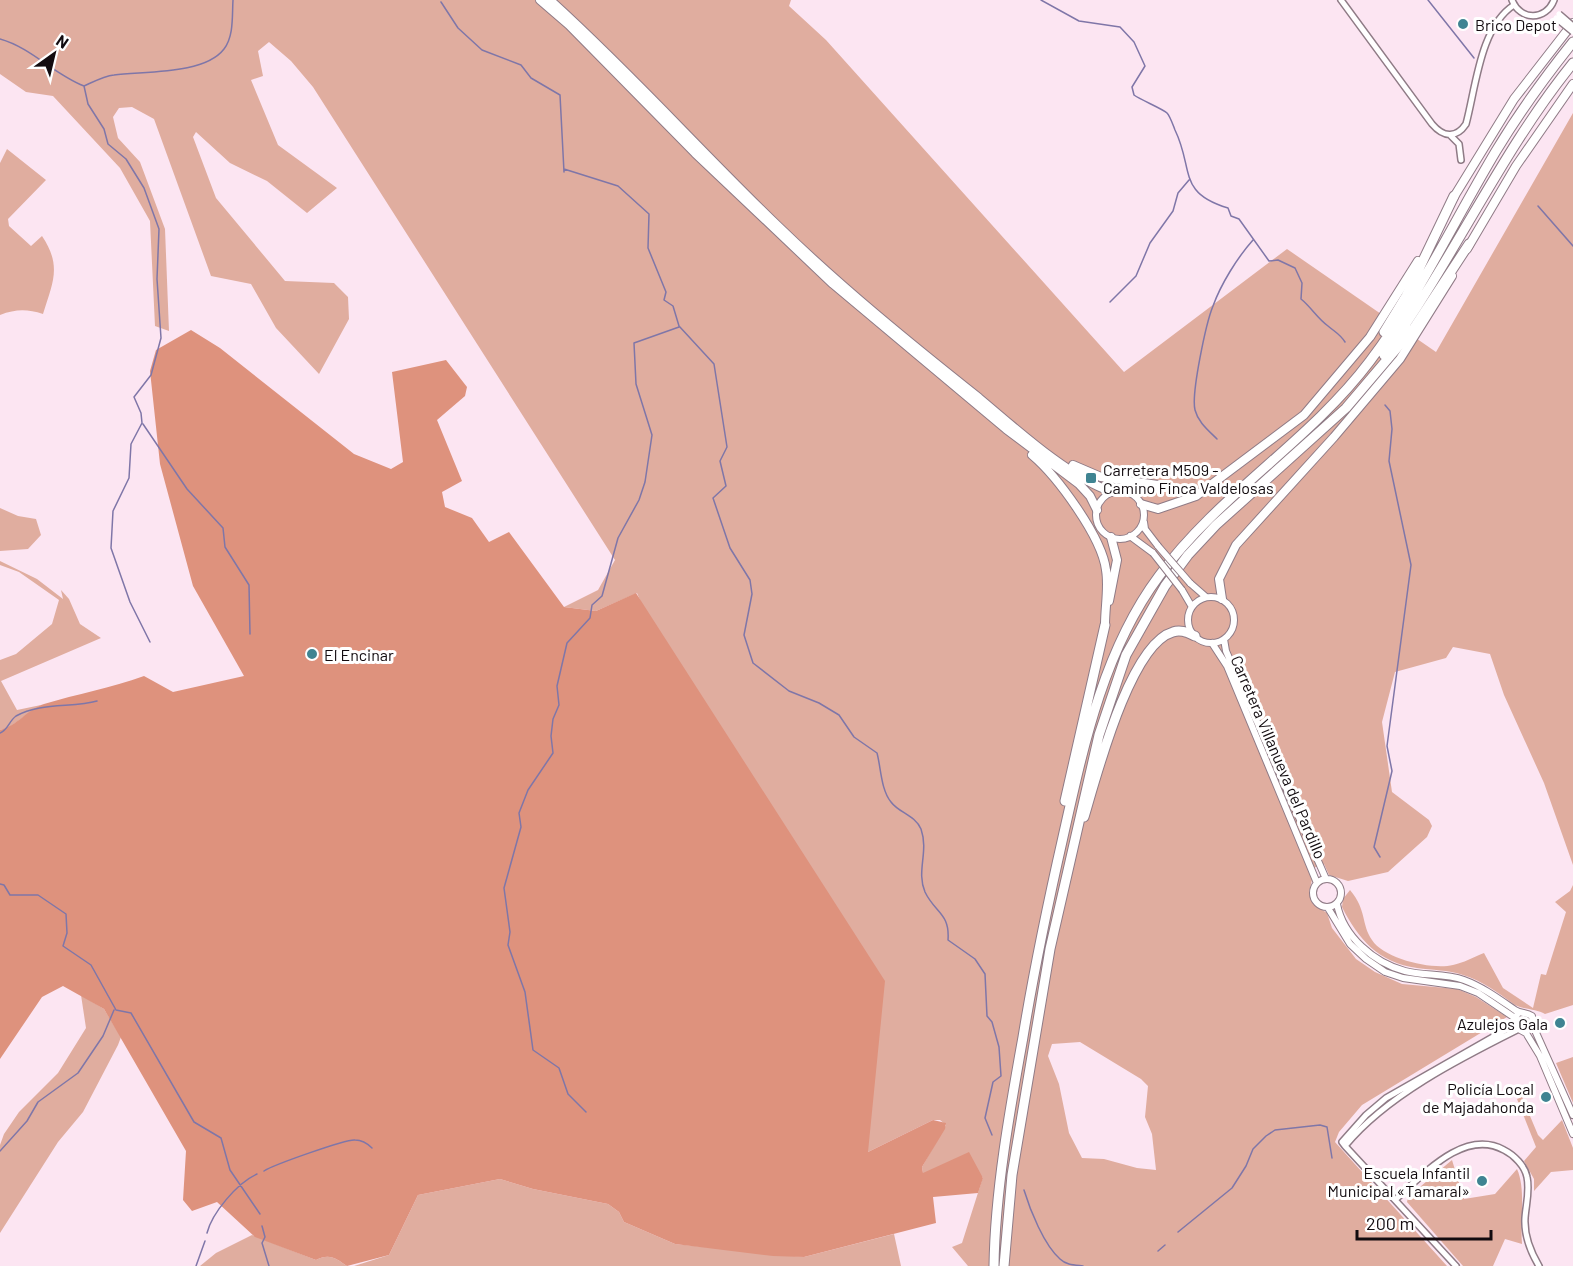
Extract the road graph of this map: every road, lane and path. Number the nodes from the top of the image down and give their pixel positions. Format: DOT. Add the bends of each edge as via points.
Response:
graph roads {
  1 [pos="540,0"];
  2 [pos="550,0"];
  3 [pos="1341,0"];
  4 [pos="1513,2"];
  5 [pos="1553,2"];
  6 [pos="1545,12"];
  7 [pos="1558,16"];
  8 [pos="1573,24"];
  9 [pos="1573,32"];
  10 [pos="1573,42"];
  11 [pos="1573,63"];
  12 [pos="1573,84"];
  13 [pos="1450,135"];
  14 [pos="1461,160"];
  15 [pos="1454,196"];
  16 [pos="1469,244"];
  17 [pos="909,349"];
  18 [pos="1345,390"];
  19 [pos="1321,430"];
  20 [pos="1023,434"];
  21 [pos="1165,486"];
  22 [pos="1112,492"];
  23 [pos="1141,504"];
  24 [pos="1097,510"];
  25 [pos="1143,521"];
  26 [pos="1112,537"];
  27 [pos="1130,537"];
  28 [pos="1206,597"];
  29 [pos="1222,599"];
  30 [pos="1192,607"];
  31 [pos="1105,625"];
  32 [pos="1195,636"];
  33 [pos="1224,639"];
  34 [pos="1212,643"];
  35 [pos="1326,879"];
  36 [pos="1317,883"];
  37 [pos="1337,904"];
  38 [pos="1328,908"];
  39 [pos="1054,932"];
  40 [pos="1040,940"];
  41 [pos="1521,1013"];
  42 [pos="1515,1024"];
  43 [pos="1533,1026"];
  44 [pos="1526,1032"];
  45 [pos="1573,1115"];
  46 [pos="1573,1134"];
  47 [pos="1395,1200"];
  48 [pos="994,1266"];
  49 [pos="1004,1266"];
  50 [pos="1456,1266"];
  51 [pos="1539,1266"];
  1 -- 17 [label="highway" via="780,236"];
  2 -- 20 [label="highway" via="780,228"];
  3 -- 13 [label="street" via="1432,124"];
  4 -- 6 [label="street" via="1528,16"];
  4 -- 13 [label="street" via="1497,20 1487,40 1467,124 1462,131"];
  5 -- 6 [label="street"];
  5 -- 7 [label="street"];
  6 -- 7 [label="street"];
  7 -- 8 [label="street, bridge"];
  7 -- 9 [label="street, bridge"];
  8 -- 15 [label="highway" via="1514,99"];
  10 -- 18 [label="highway" via="1501,143 1401,318"];
  11 -- 19 [label="highway" via="1505,159 1407,323"];
  12 -- 16 [label="highway" via="1516,166"];
  13 -- 14 [label="street" via="1459,144"];
  15 -- 18 [label="highway" via="1395,315"];
  15 -- 23 [label="highway" via="1389,311 1319,400 1196,496 1158,509"];
  16 -- 19 [label="highway" via="1414,328 1346,408"];
  16 -- 29 [label="highway" via="1400,359 1236,545 1219,579"];
  17 -- 24 [label="highway" via="1079,484"];
  17 -- 31 [label="highway" via="942,381 1035,456 1063,487 1105,560"];
  18 -- 40 [label="highway" via="1208,518 1156,579 1134,615 1103,687 1070,806"];
  19 -- 39 [label="highway" via="1209,532 1144,619 1126,655 1102,724"];
  20 -- 21 [label="highway" via="1087,473"];
  20 -- 22 [label="highway" via="1088,482"];
  22 -- 23 [label="street" via="1129,493"];
  22 -- 24 [label="street"];
  23 -- 25 [label="street"];
  24 -- 26 [label="street" via="1101,529"];
  25 -- 27 [label="street"];
  25 -- 28 [label="street, bridge" via="1158,546"];
  26 -- 27 [label="street"];
  26 -- 31 [label="highway" via="1117,560"];
  27 -- 30 [label="street, bridge" via="1152,553"];
  28 -- 29 [label="street"];
  28 -- 30 [label="street"];
  29 -- 33 [label="street" via="1234,617 1233,629"];
  30 -- 32 [label="street" via="1188,619"];
  31 -- 40 [label="highway" via="1049,877"];
  32 -- 34 [label="street"];
  32 -- 39 [label="highway" via="1176,631 1163,638 1142,663 1121,701"];
  33 -- 34 [label="street"];
  33 -- 35 [label="street, Carretera Villanueva del Pardillo"];
  34 -- 36 [label="street, Carretera Villanueva del Pardillo" via="1227,666"];
  35 -- 36 [label="street"];
  35 -- 37 [label="street" via="1340,889"];
  36 -- 38 [label="street" via="1314,899"];
  37 -- 38 [label="street"];
  37 -- 41 [label="street" via="1345,926 1356,940 1388,965 1463,979"];
  38 -- 42 [label="street" via="1350,944 1385,972 1478,993"];
  39 -- 49 [label="highway" via="1012,1175"];
  40 -- 48 [label="highway" via="1014,1090"];
  41 -- 42 [label="street"];
  41 -- 43 [label="street" via="1532,1016"];
  42 -- 44 [label="street"];
  42 -- 47 [label="street" via="1389,1103 1346,1142"];
  43 -- 44 [label="street"];
  43 -- 45 [label="street"];
  44 -- 46 [label="street"];
  47 -- 50 [label="street"];
  47 -- 51 [label="street" via="1435,1164 1461,1149 1475,1144 1496,1145 1517,1160 1527,1175 1526,1230 1529,1248"];
}
